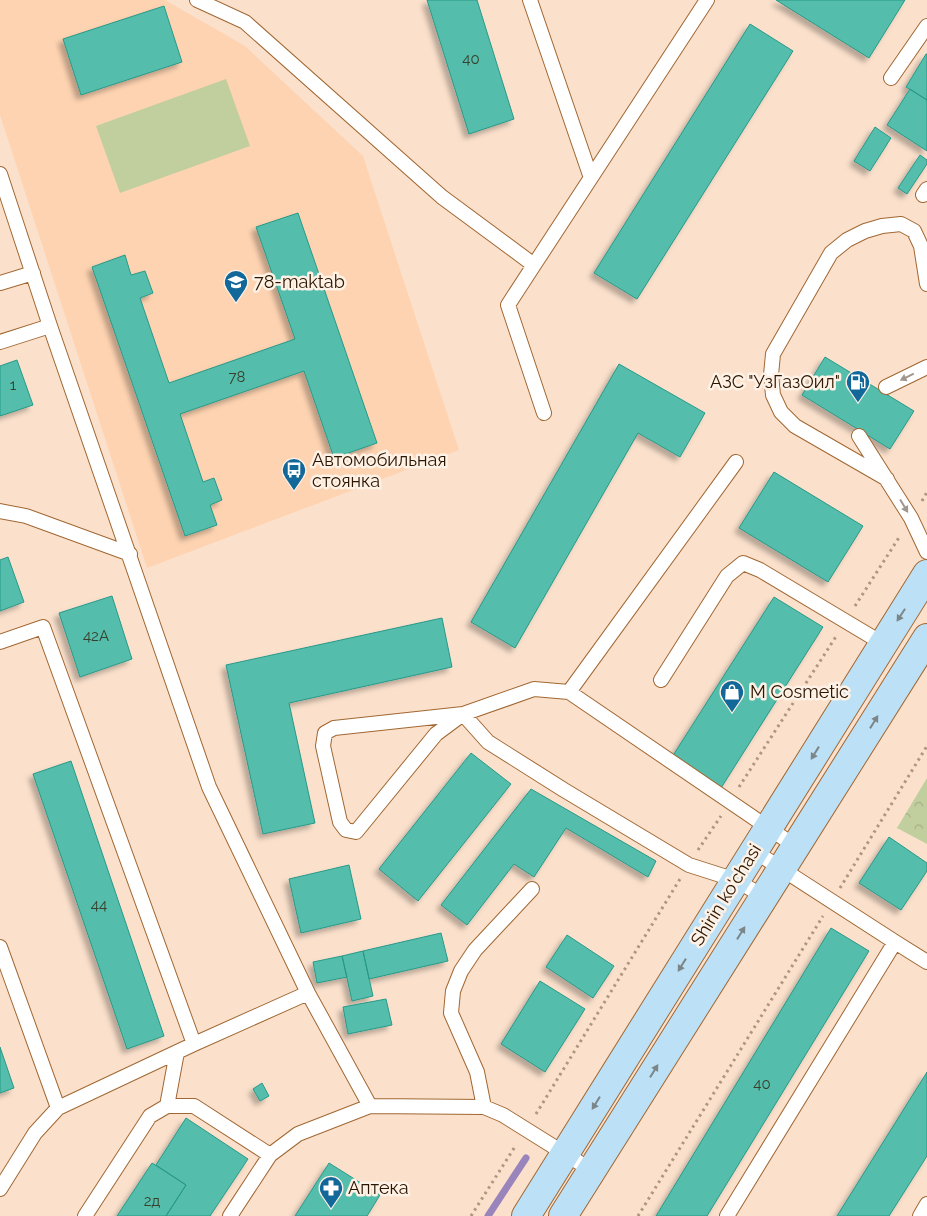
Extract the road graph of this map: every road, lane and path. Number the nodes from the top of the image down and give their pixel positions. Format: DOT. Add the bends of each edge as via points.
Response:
graph roads {
  1 [pos="197,0"];
  2 [pos="530,0"];
  3 [pos="708,0"];
  4 [pos="927,26"];
  5 [pos="891,78"];
  6 [pos="0,174"];
  7 [pos="591,178"];
  8 [pos="534,265"];
  9 [pos="32,273"];
  10 [pos="0,283"];
  11 [pos="927,284"];
  12 [pos="50,326"];
  13 [pos="0,342"];
  14 [pos="927,367"];
  15 [pos="886,387"];
  16 [pos="544,413"];
  17 [pos="859,436"];
  18 [pos="736,462"];
  19 [pos="887,479"];
  20 [pos="0,511"];
  21 [pos="927,552"];
  22 [pos="130,554"];
  23 [pos="927,574"];
  24 [pos="927,638"];
  25 [pos="0,642"];
  26 [pos="882,643"];
  27 [pos="661,680"];
  28 [pos="569,692"];
  29 [pos="463,714"];
  30 [pos="927,746"];
  31 [pos="768,828"];
  32 [pos="795,846"];
  33 [pos="754,851"];
  34 [pos="781,869"];
  35 [pos="736,880"];
  36 [pos="532,889"];
  37 [pos="764,897"];
  38 [pos="832,902"];
  39 [pos="895,942"];
  40 [pos="0,947"];
  41 [pos="927,962"];
  42 [pos="308,993"];
  43 [pos="194,1044"];
  44 [pos="177,1052"];
  45 [pos="168,1106"];
  46 [pos="370,1106"];
  47 [pos="484,1107"];
  48 [pos="58,1108"];
  49 [pos="565,1152"];
  50 [pos="270,1155"];
  51 [pos="591,1170"];
  52 [pos="0,1189"];
  53 [pos="927,1204"];
  54 [pos="85,1216"];
  55 [pos="230,1216"];
  56 [pos="526,1216"];
  57 [pos="563,1216"];
  58 [pos="638,1216"];
  59 [pos="727,1216"];
  60 [pos="920,1216"];
  1 -- 8 [label="lane" via="245,22 442,197"];
  2 -- 7 [label="lane"];
  3 -- 7 [label="lane"];
  4 -- 5 [label="lane"];
  6 -- 9 [label="lane"];
  7 -- 8 [label="lane"];
  8 -- 16 [label="lane" via="508,306"];
  9 -- 10 [label="lane"];
  9 -- 12 [label="lane"];
  11 -- 19 [label="lane" via="921,246 914,231 901,224 865,231 831,253 772,354 773,395 782,412 795,426"];
  12 -- 13 [label="lane"];
  12 -- 22 [label="lane"];
  14 -- 15 [label="lane, one-way"];
  17 -- 19 [label="lane"];
  18 -- 28 [label="lane"];
  19 -- 21 [label="lane, one-way"];
  20 -- 22 [label="lane" via="26,516"];
  22 -- 42 [label="lane" via="209,787"];
  23 -- 26 [label="main road, Shirin ko'chasi, one-way"];
  32 -- 24 [label="main road, Shirin ko'chasi, one-way"];
  25 -- 43 [label="lane" via="43,628"];
  26 -- 27 [label="lane" via="760,570 742,563 727,576"];
  26 -- 31 [label="main road, Shirin ko'chasi, one-way"];
  28 -- 29 [label="lane" via="534,689"];
  28 -- 31 [label="lane"];
  29 -- 29 [label="lane" via="334,728 325,733 323,746 340,822 346,830 356,832 436,734"];
  29 -- 35 [label="lane" via="488,742 564,790 689,865"];
  30 -- 38 [label="path"];
  31 -- 32 [label="lane"];
  31 -- 33 [label="main road, Shirin ko'chasi"];
  32 -- 34 [label="main road, Shirin ko'chasi"];
  33 -- 34 [label="lane"];
  33 -- 35 [label="main road, Shirin ko'chasi"];
  34 -- 37 [label="main road, Shirin ko'chasi"];
  34 -- 38 [label="lane"];
  35 -- 37 [label="lane"];
  35 -- 49 [label="main road, Shirin ko'chasi, one-way"];
  36 -- 47 [label="lane" via="475,950 461,971 453,992 451,1013 477,1072"];
  51 -- 37 [label="main road, Shirin ko'chasi, one-way"];
  38 -- 39 [label="lane"];
  38 -- 58 [label="path"];
  39 -- 41 [label="lane"];
  39 -- 59 [label="lane"];
  40 -- 48 [label="lane"];
  42 -- 43 [label="lane"];
  42 -- 46 [label="lane"];
  43 -- 44 [label="lane"];
  44 -- 45 [label="lane"];
  44 -- 48 [label="lane"];
  45 -- 50 [label="lane" via="194,1106"];
  45 -- 54 [label="lane" via="150,1116"];
  46 -- 47 [label="lane"];
  46 -- 50 [label="lane" via="298,1134"];
  47 -- 49 [label="lane"];
  48 -- 52 [label="lane" via="35,1133"];
  49 -- 51 [label="lane"];
  49 -- 56 [label="main road, Shirin ko'chasi"];
  50 -- 55 [label="lane"];
  51 -- 57 [label="main road, Shirin ko'chasi"];
  53 -- 60 [label="lane"];
}
